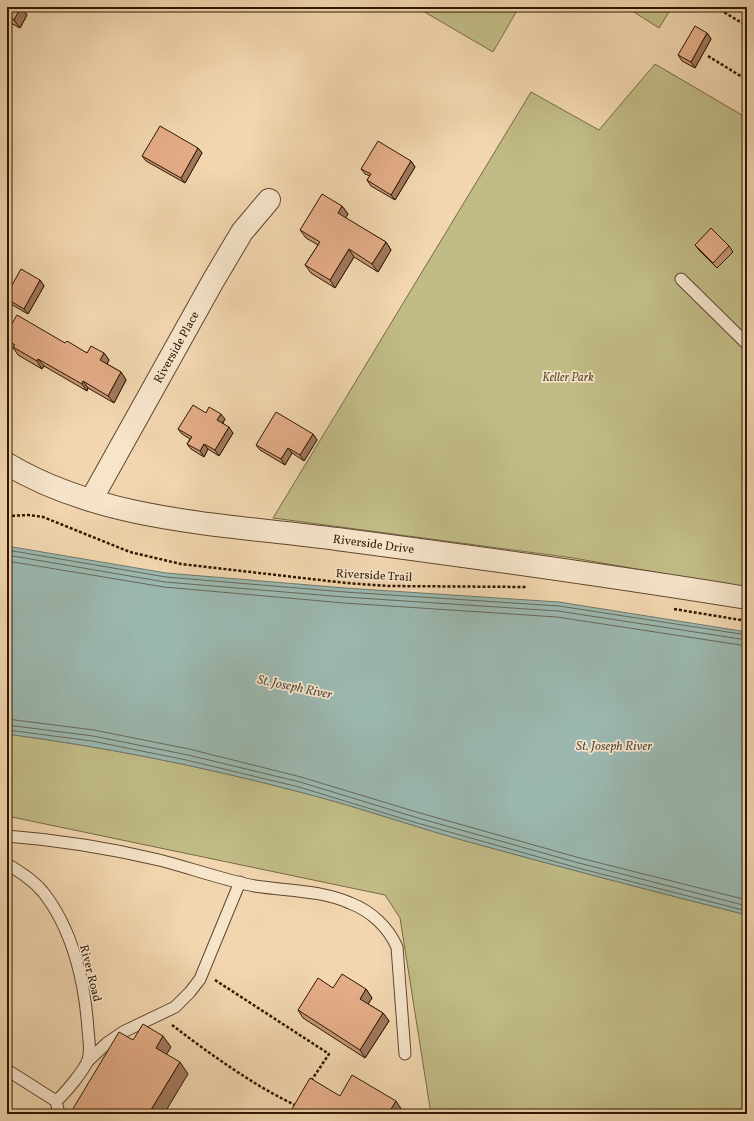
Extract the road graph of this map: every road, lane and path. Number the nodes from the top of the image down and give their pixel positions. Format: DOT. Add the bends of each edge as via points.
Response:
graph roads {
  1 [pos="718,7"];
  2 [pos="747,26"];
  3 [pos="708,56"];
  4 [pos="747,80"];
  5 [pos="270,200"];
  6 [pos="681,279"];
  7 [pos="747,344"];
  8 [pos="12,471"];
  9 [pos="91,500"];
  10 [pos="7,516"];
  11 [pos="534,587"];
  12 [pos="747,598"];
  13 [pos="670,608"];
  14 [pos="747,622"];
  15 [pos="7,836"];
  16 [pos="7,864"];
  17 [pos="240,882"];
  18 [pos="203,973"];
  19 [pos="159,1015"];
  20 [pos="406,1054"];
  21 [pos="88,1061"];
  22 [pos="7,1070"];
  23 [pos="307,1086"];
  24 [pos="299,1099"];
  25 [pos="56,1101"];
  26 [pos="295,1105"];
  27 [pos="293,1110"];
  28 [pos="59,1114"];
  1 -- 2 [label="path"];
  3 -- 4 [label="path"];
  5 -- 9 [label="street, Riverside Place" via="242,232 216,274"];
  6 -- 7 [label="lane"];
  8 -- 9 [label="street, Riverside Drive"];
  9 -- 12 [label="street, Riverside Drive" via="130,511 181,520 605,575"];
  10 -- 11 [label="path, Riverside Trail" via="43,517 130,552 181,564 346,584"];
  13 -- 14 [label="path"];
  15 -- 17 [label="lane" via="46,839 114,850"];
  16 -- 21 [label="lane, River Road" via="43,892 60,919 70,942 87,1011 90,1048"];
  17 -- 18 [label="lane"];
  17 -- 20 [label="lane" via="333,897 368,912 382,923 392,935 397,947"];
  18 -- 19 [label="lane" via="175,1007"];
  18 -- 23 [label="path" via="329,1054"];
  19 -- 21 [label="lane" via="123,1032"];
  19 -- 26 [label="path" via="195,1043"];
  21 -- 25 [label="lane"];
  22 -- 25 [label="lane"];
  24 -- 26 [label="path"];
  25 -- 28 [label="lane"];
  26 -- 27 [label="path"];
}
